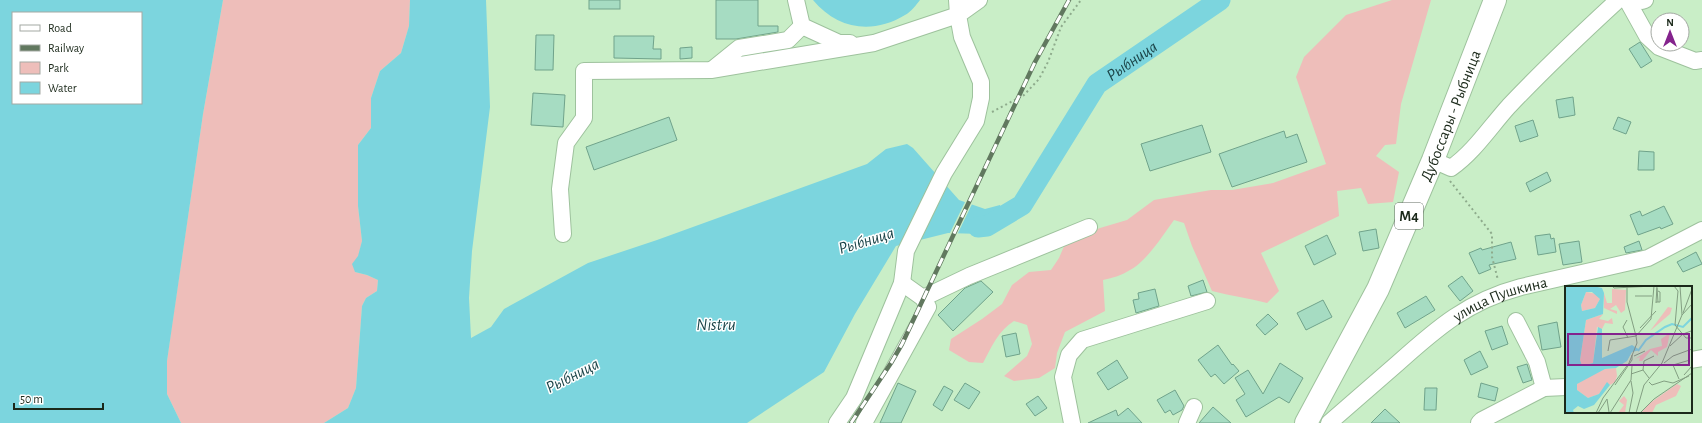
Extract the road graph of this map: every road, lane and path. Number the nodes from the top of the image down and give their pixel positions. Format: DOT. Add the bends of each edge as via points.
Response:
graph roads {
  1 [pos="796,0"];
  2 [pos="979,0"];
  3 [pos="1081,0"];
  4 [pos="1495,0"];
  5 [pos="1618,0"];
  6 [pos="1627,0"];
  7 [pos="1639,0"];
  8 [pos="1645,0"];
  9 [pos="958,8"];
  10 [pos="802,26"];
  11 [pos="874,43"];
  12 [pos="1702,60"];
  13 [pos="711,70"];
  14 [pos="976,121"];
  15 [pos="1433,160"];
  16 [pos="1089,227"];
  17 [pos="1702,230"];
  18 [pos="563,234"];
  19 [pos="902,283"];
  20 [pos="1501,292"];
  21 [pos="923,298"];
  22 [pos="1207,301"];
  23 [pos="1516,321"];
  24 [pos="1702,358"];
  25 [pos="1692,360"];
  26 [pos="1565,387"];
  27 [pos="1544,388"];
  28 [pos="1194,407"];
  29 [pos="866,422"];
  30 [pos="837,423"];
  31 [pos="1072,423"];
  32 [pos="1187,423"];
  33 [pos="1306,423"];
  34 [pos="1328,423"];
  35 [pos="1479,423"];
  1 -- 10 [label="street"];
  2 -- 9 [label="street"];
  3 -- 14 [label="path" via="1061,27 1040,80 1024,95"];
  4 -- 15 [label="highway, Дубоссары - Рыбница / M4"];
  5 -- 15 [label="street" via="1535,80 1464,159 1451,168"];
  6 -- 12 [label="street" via="1647,36 1660,47 1695,61"];
  7 -- 8 [label="street"];
  9 -- 11 [label="street"];
  9 -- 14 [label="street" via="962,38 981,82 981,98"];
  10 -- 11 [label="street" via="839,44"];
  10 -- 13 [label="street" via="788,40 739,48"];
  11 -- 13 [label="street"];
  13 -- 18 [label="street" via="584,71 584,118 566,143 560,189"];
  14 -- 19 [label="street" via="944,173 906,251"];
  15 -- 20 [label="path" via="1492,234 1492,257"];
  15 -- 33 [label="highway, Дубоссары - Рыбница / M4" via="1378,289"];
  16 -- 21 [label="street" via="969,276"];
  17 -- 20 [label="street, улица Пушкина" via="1648,258"];
  19 -- 21 [label="street"];
  19 -- 30 [label="street" via="854,398"];
  20 -- 34 [label="street, улица Пушкина" via="1440,326"];
  21 -- 29 [label="street" via="928,307"];
  22 -- 31 [label="street" via="1082,340 1069,356 1063,377"];
  23 -- 27 [label="street" via="1538,362"];
  24 -- 25 [label="street"];
  26 -- 27 [label="street"];
  27 -- 35 [label="street"];
  28 -- 32 [label="street"];
}
